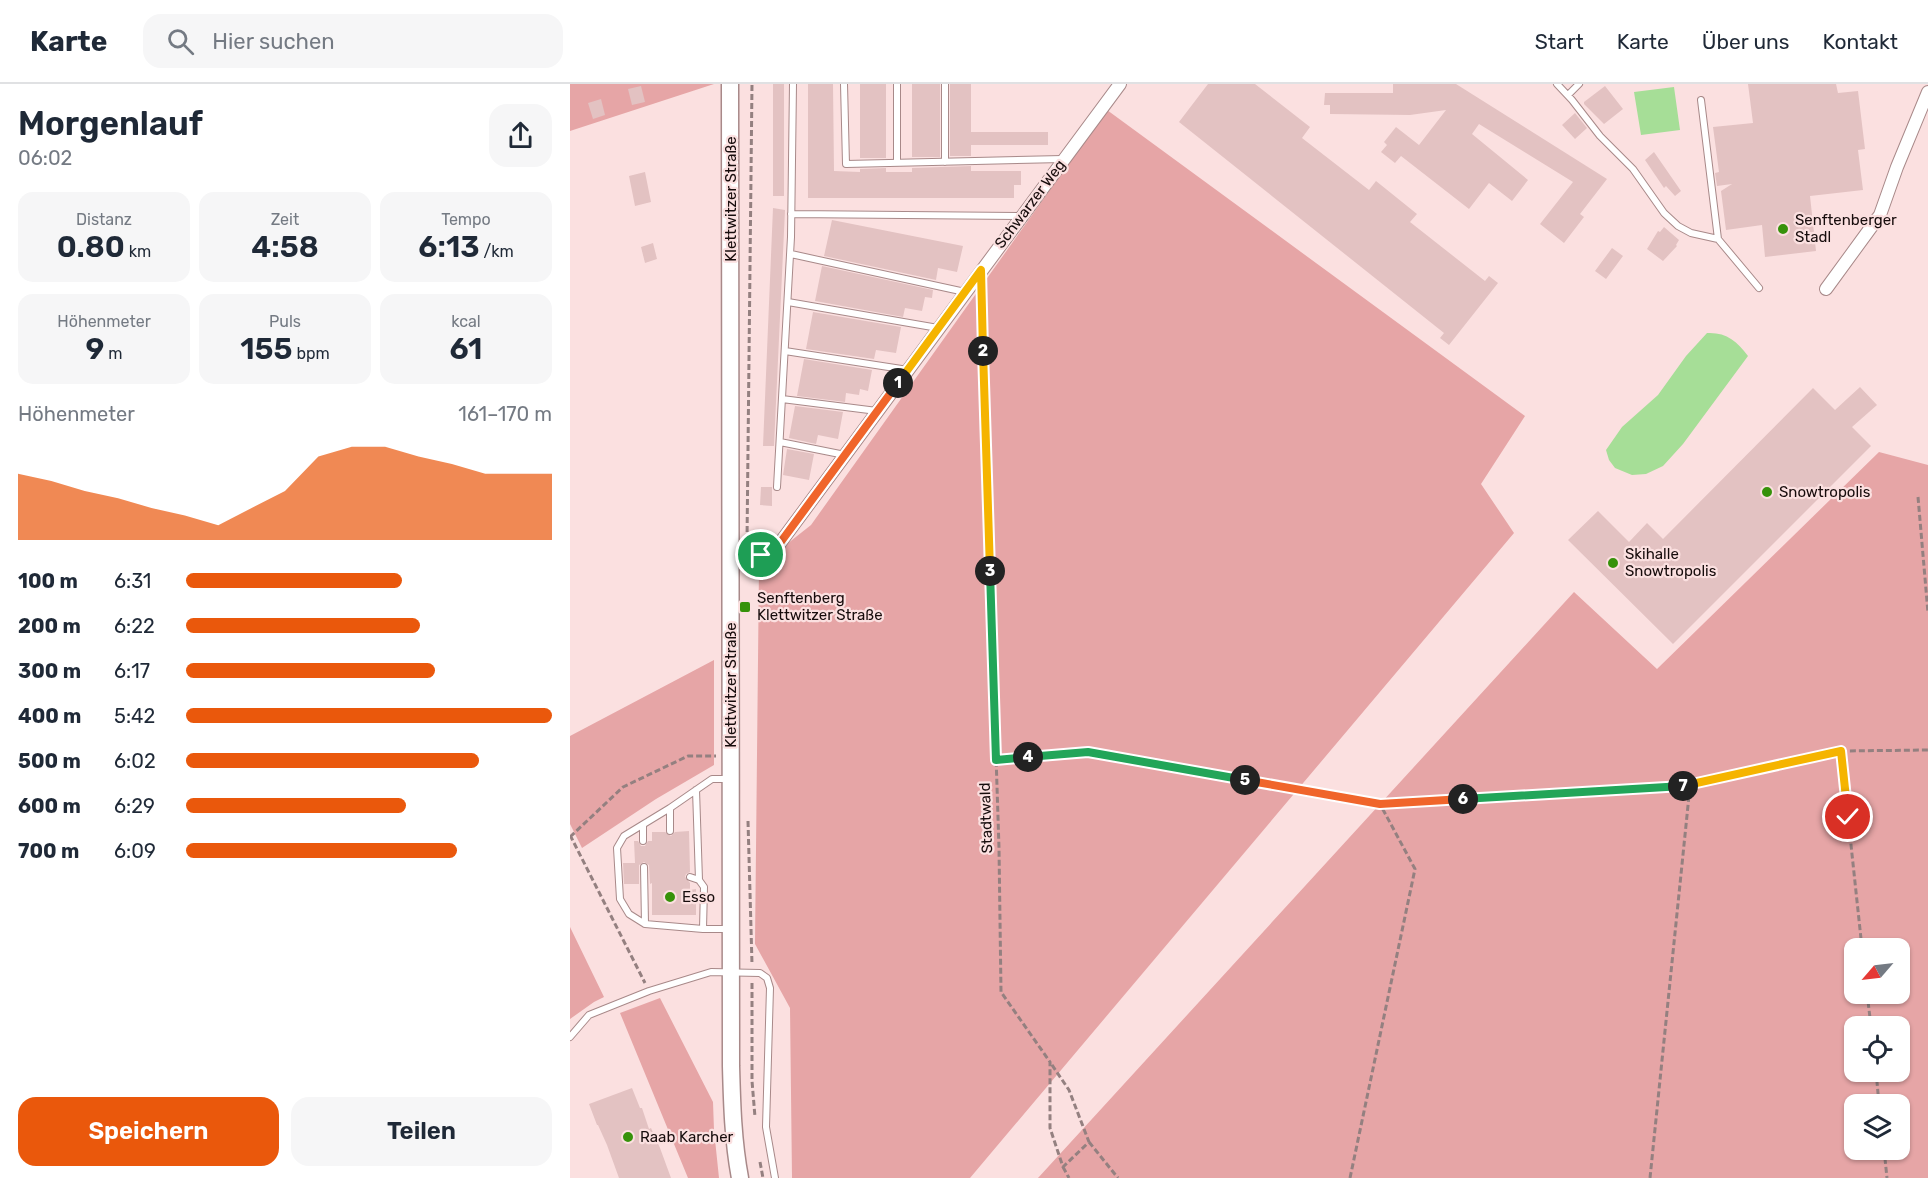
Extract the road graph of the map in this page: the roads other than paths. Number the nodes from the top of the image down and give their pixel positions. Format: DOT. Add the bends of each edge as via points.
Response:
graph roads {
  1 [pos="730,84"];
  2 [pos="793,84"];
  3 [pos="844,84"];
  4 [pos="897,84"];
  5 [pos="945,84"];
  6 [pos="1119,84"];
  7 [pos="1557,84"];
  8 [pos="1579,84"];
  9 [pos="1928,92"];
  10 [pos="1568,95"];
  11 [pos="1701,100"];
  12 [pos="1064,159"];
  13 [pos="945,162"];
  14 [pos="897,163"];
  15 [pos="791,214"];
  16 [pos="1021,216"];
  17 [pos="1718,239"];
  18 [pos="791,254"];
  19 [pos="1759,288"];
  20 [pos="1826,290"];
  21 [pos="965,292"];
  22 [pos="788,302"];
  23 [pos="938,328"];
  24 [pos="785,351"];
  25 [pos="908,370"];
  26 [pos="782,399"];
  27 [pos="877,411"];
  28 [pos="780,442"];
  29 [pos="845,455"];
  30 [pos="777,487"];
  31 [pos="739,560"];
  32 [pos="732,778"];
  33 [pos="696,790"];
  34 [pos="670,808"];
  35 [pos="643,825"];
  36 [pos="670,831"];
  37 [pos="643,841"];
  38 [pos="644,867"];
  39 [pos="690,877"];
  40 [pos="699,880"];
  41 [pos="645,924"];
  42 [pos="704,929"];
  43 [pos="731,930"];
  44 [pos="731,971"];
  45 [pos="570,1037"];
  46 [pos="740,1178"];
  47 [pos="776,1178"];
  1 -- 31 [label="main road, Klettwitzer Straße"];
  2 -- 15 [label="lane"];
  3 -- 14 [label="lane" via="846,164"];
  4 -- 14 [label="lane"];
  5 -- 13 [label="lane"];
  6 -- 12 [label="street, Schwarzer Weg"];
  7 -- 10 [label="lane"];
  8 -- 10 [label="lane"];
  9 -- 20 [label="street" via="1880,215"];
  10 -- 17 [label="lane" via="1593,129 1633,169 1664,213 1691,233"];
  11 -- 17 [label="lane"];
  12 -- 13 [label="lane"];
  12 -- 16 [label="street, Schwarzer Weg"];
  13 -- 14 [label="lane"];
  15 -- 16 [label="lane"];
  15 -- 18 [label="lane"];
  16 -- 21 [label="street, Schwarzer Weg"];
  17 -- 19 [label="lane"];
  18 -- 21 [label="lane"];
  18 -- 22 [label="lane"];
  21 -- 23 [label="street, Schwarzer Weg"];
  22 -- 23 [label="lane"];
  22 -- 24 [label="lane"];
  23 -- 25 [label="street, Schwarzer Weg"];
  24 -- 25 [label="lane"];
  24 -- 26 [label="lane"];
  25 -- 27 [label="street, Schwarzer Weg"];
  26 -- 27 [label="lane"];
  26 -- 28 [label="lane"];
  27 -- 29 [label="street, Schwarzer Weg"];
  28 -- 29 [label="lane"];
  28 -- 30 [label="lane"];
  29 -- 31 [label="street, Schwarzer Weg" via="780,543 761,555"];
  31 -- 32 [label="main road, Klettwitzer Straße"];
  32 -- 33 [label="lane" via="712,779"];
  32 -- 43 [label="main road, Klettwitzer Straße"];
  33 -- 34 [label="lane"];
  33 -- 40 [label="lane"];
  34 -- 35 [label="lane"];
  34 -- 36 [label="lane"];
  35 -- 37 [label="lane"];
  35 -- 41 [label="lane" via="624,836 617,848 620,899 629,914"];
  38 -- 41 [label="lane"];
  39 -- 40 [label="lane"];
  40 -- 42 [label="lane" via="704,887"];
  41 -- 42 [label="lane"];
  42 -- 43 [label="lane"];
  43 -- 44 [label="main road, Klettwitzer Straße"];
  44 -- 45 [label="lane" via="711,972 649,991 588,1015"];
  44 -- 46 [label="main road, Klettwitzer Straße" via="732,1114"];
  44 -- 47 [label="lane" via="760,973 767,978 770,988 766,1128"];
}
